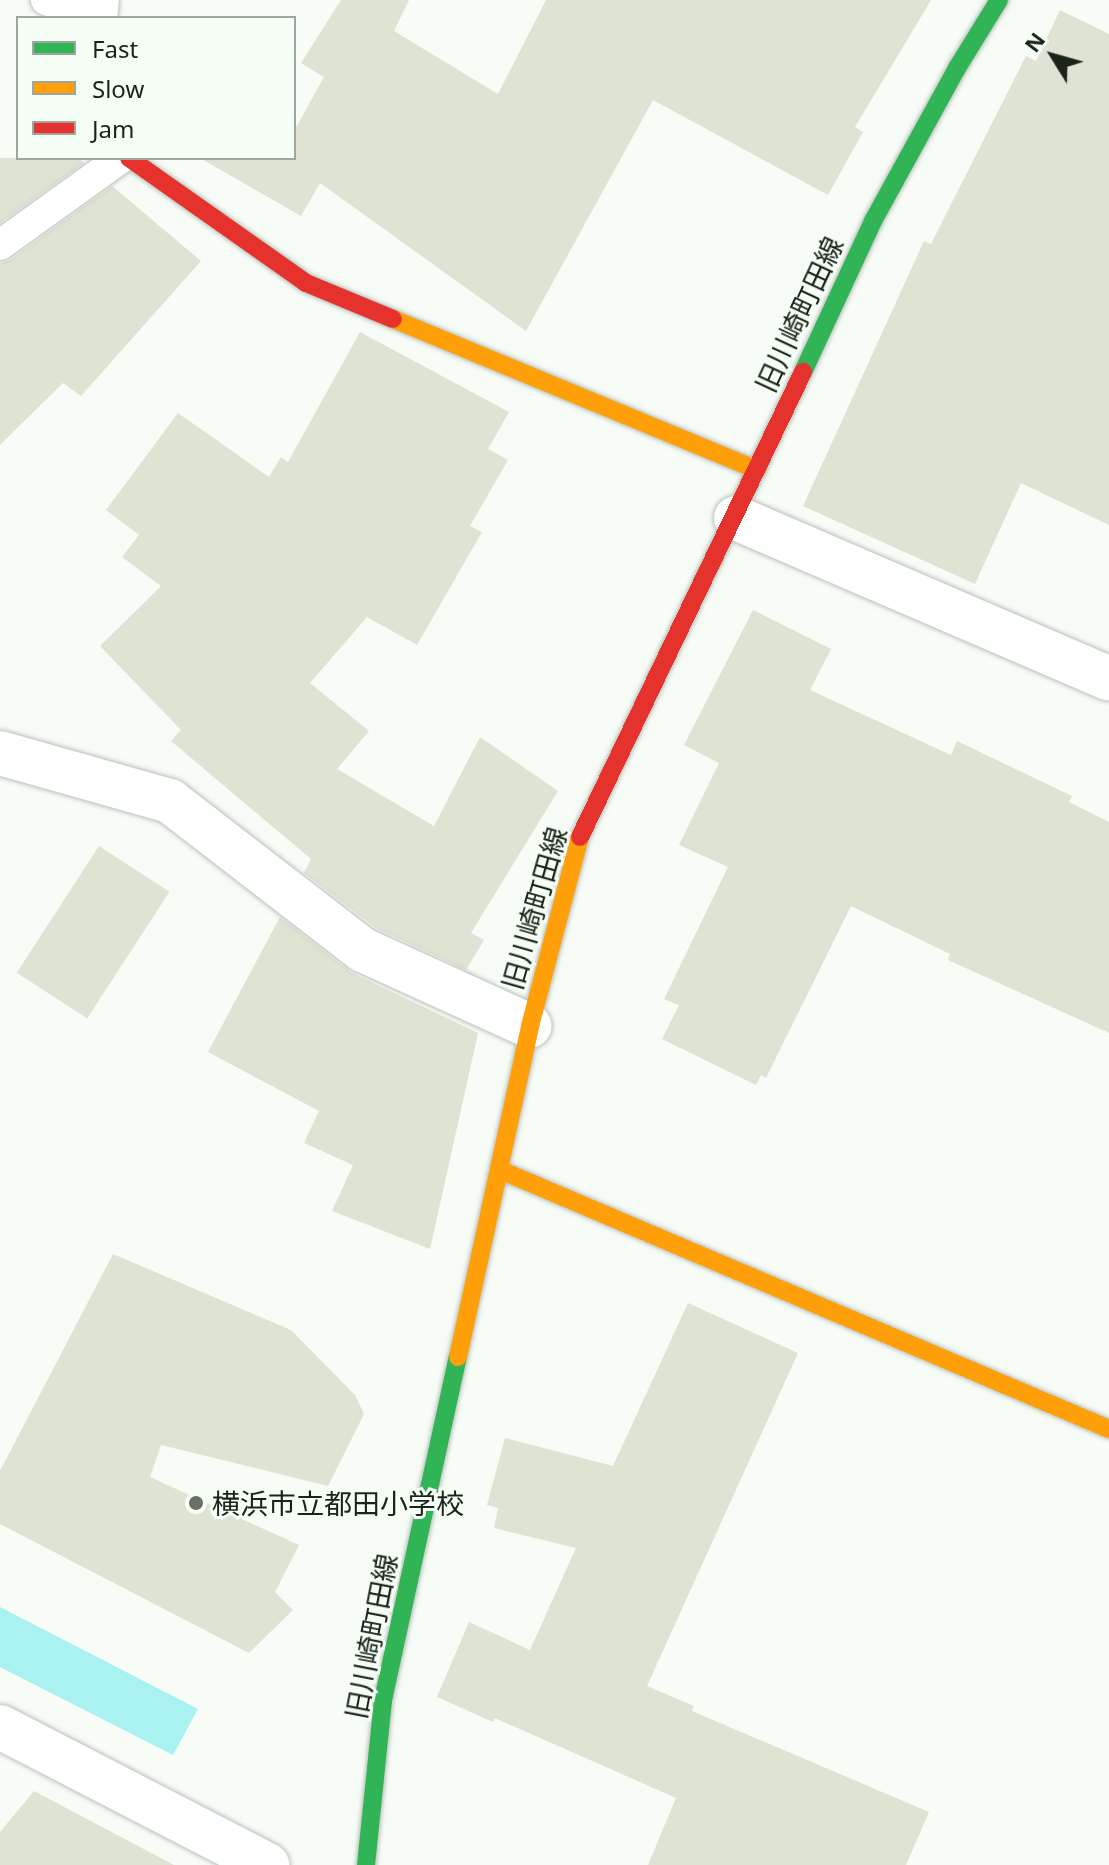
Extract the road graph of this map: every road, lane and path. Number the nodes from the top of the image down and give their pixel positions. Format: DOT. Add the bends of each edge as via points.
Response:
graph roads {
  1 [pos="46,0"];
  2 [pos="999,0"];
  3 [pos="90,16"];
  4 [pos="118,160"];
  5 [pos="132,160"];
  6 [pos="0,245"];
  7 [pos="757,470"];
  8 [pos="736,518"];
  9 [pos="1109,679"];
  10 [pos="0,753"];
  11 [pos="530,1026"];
  12 [pos="500,1170"];
  13 [pos="1109,1429"];
  14 [pos="0,1727"];
  15 [pos="267,1865"];
  16 [pos="366,1865"];
  1 -- 3 [label="lane"];
  2 -- 7 [label="main road, 旧川崎町田線" via="873,221"];
  4 -- 6 [label="lane"];
  5 -- 7 [label="main road" via="306,283"];
  7 -- 8 [label="main road, 旧川崎町田線"];
  8 -- 9 [label="street"];
  8 -- 11 [label="main road, 旧川崎町田線" via="574,848"];
  10 -- 11 [label="street" via="170,801 363,950"];
  11 -- 12 [label="main road, 旧川崎町田線"];
  12 -- 13 [label="main road"];
  12 -- 16 [label="main road, 旧川崎町田線" via="383,1700"];
  14 -- 15 [label="street"];
}
